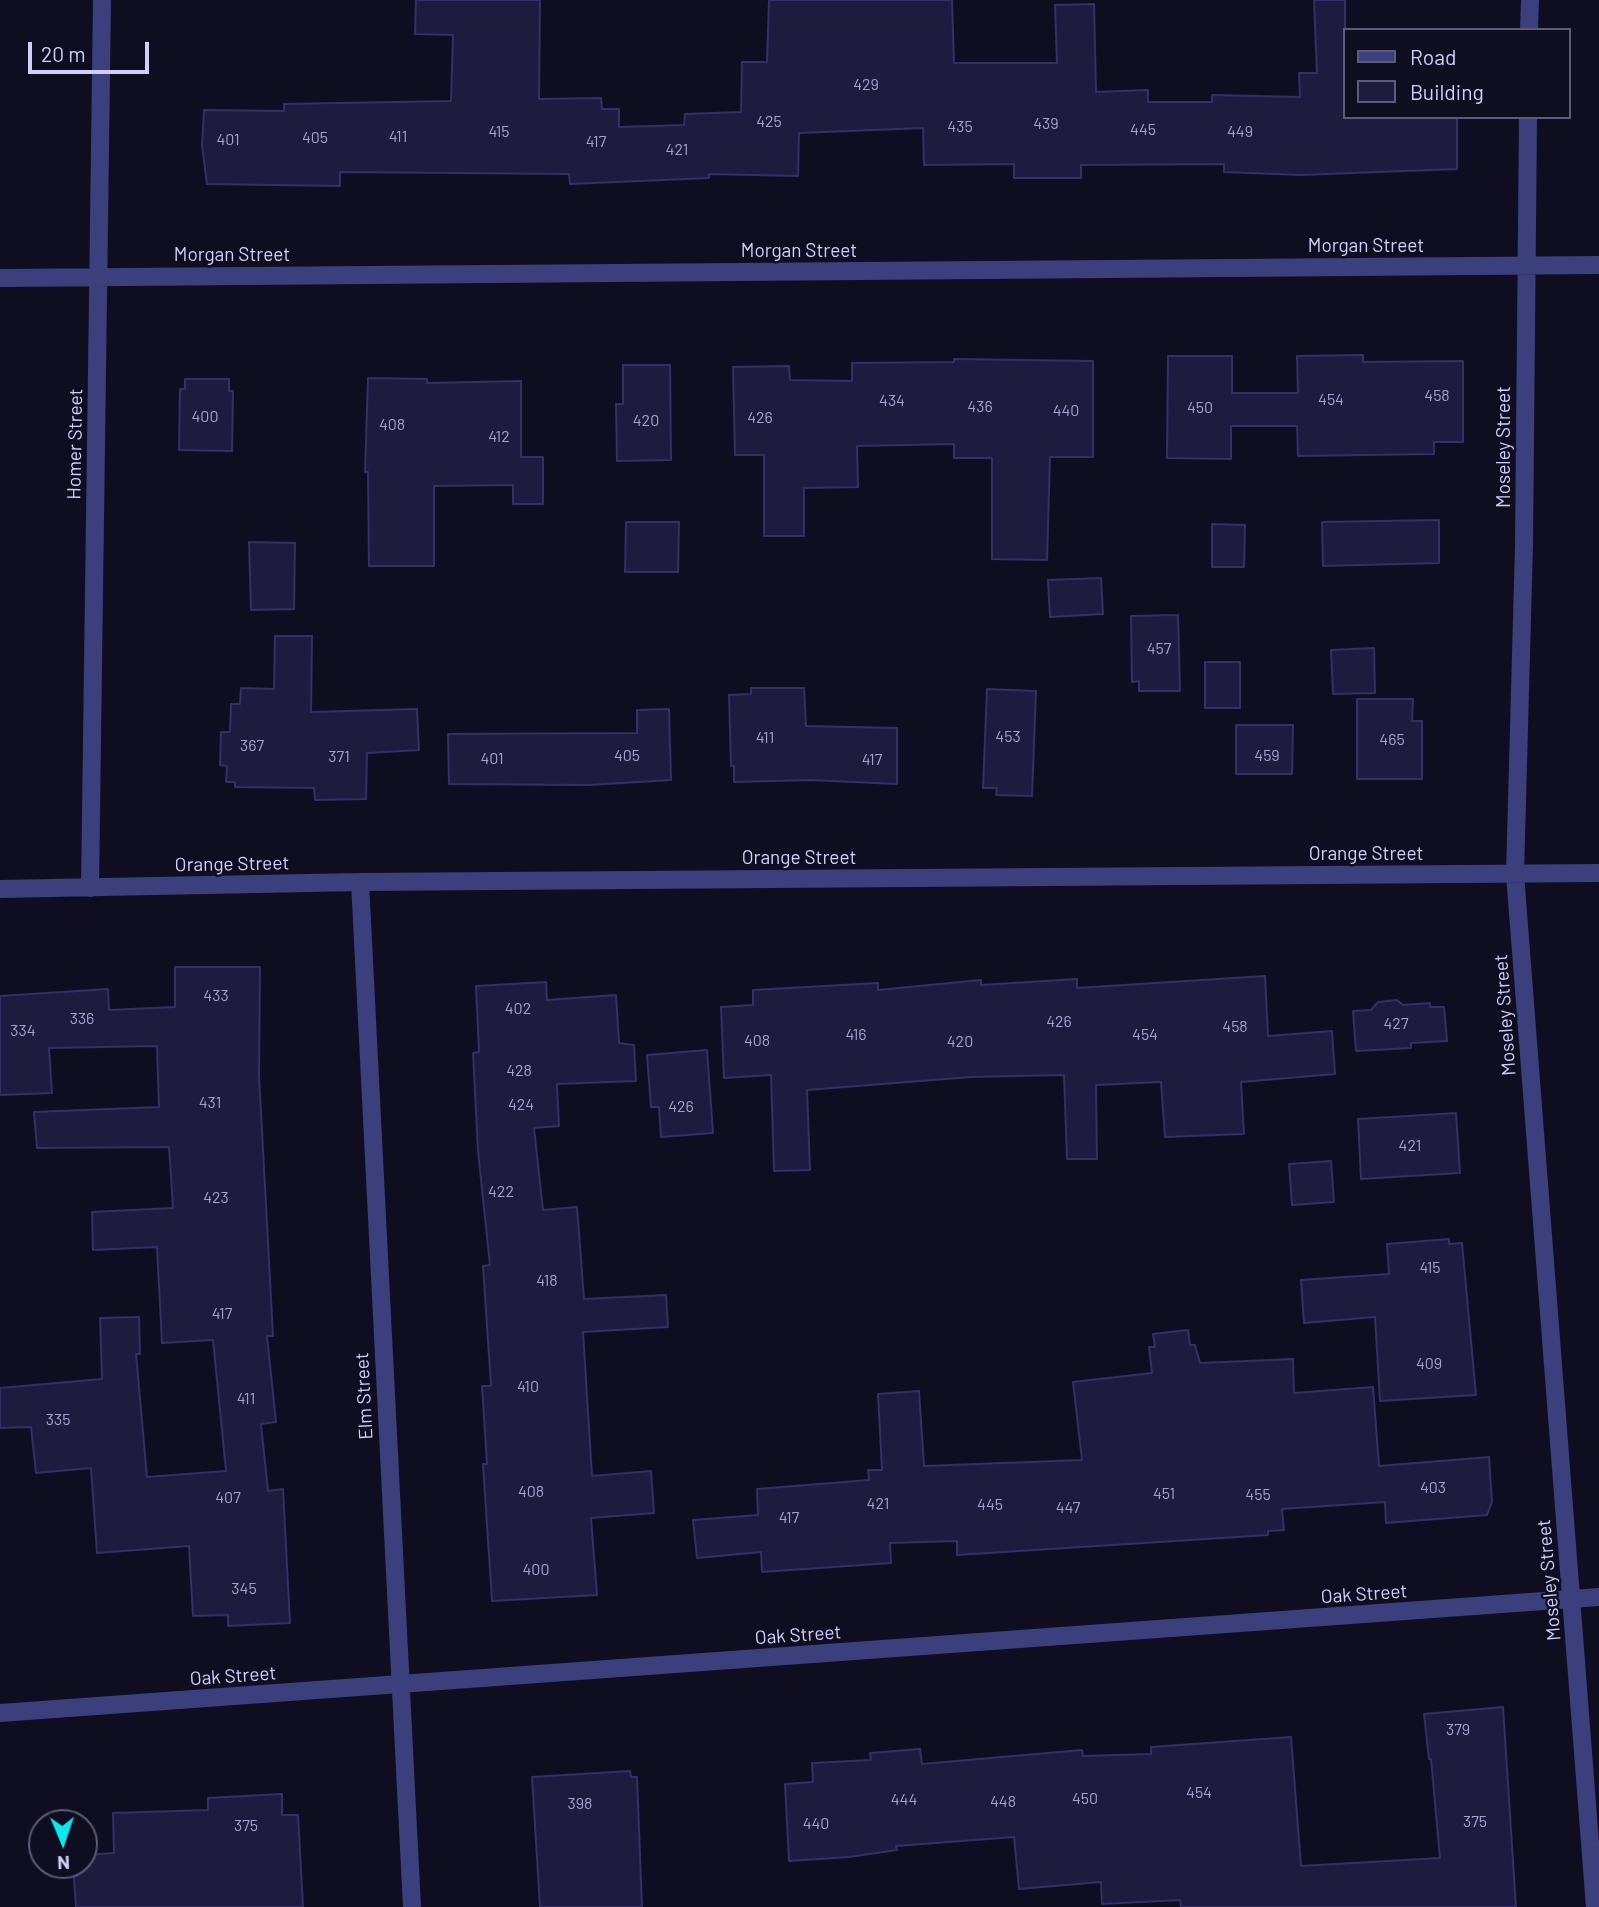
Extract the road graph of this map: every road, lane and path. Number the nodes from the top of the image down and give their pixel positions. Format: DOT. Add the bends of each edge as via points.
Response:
graph roads {
  1 [pos="102,0"];
  2 [pos="1530,0"];
  3 [pos="1529,28"];
  4 [pos="1528,119"];
  5 [pos="1526,265"];
  6 [pos="1599,265"];
  7 [pos="99,277"];
  8 [pos="0,278"];
  9 [pos="1599,873"];
  10 [pos="1515,874"];
  11 [pos="360,882"];
  12 [pos="90,888"];
  13 [pos="0,889"];
  14 [pos="1599,1597"];
  15 [pos="1571,1599"];
  16 [pos="399,1686"];
  17 [pos="0,1713"];
  18 [pos="412,1907"];
  19 [pos="1595,1907"];
  1 -- 7 [label="street, Homer Street"];
  2 -- 3 [label="street"];
  4 -- 5 [label="street, Moseley Street"];
  5 -- 6 [label="street, Morgan Street"];
  5 -- 7 [label="street, Morgan Street"];
  5 -- 10 [label="street, Moseley Street"];
  7 -- 8 [label="street, Morgan Street"];
  7 -- 12 [label="street, Homer Street"];
  9 -- 10 [label="street, Orange Street"];
  10 -- 11 [label="street, Orange Street"];
  10 -- 15 [label="street, Moseley Street"];
  11 -- 12 [label="street, Orange Street"];
  11 -- 16 [label="street, Elm Street"];
  12 -- 13 [label="street, Orange Street"];
  14 -- 15 [label="street, Oak Street"];
  15 -- 16 [label="street, Oak Street"];
  15 -- 19 [label="street, Moseley Street"];
  16 -- 17 [label="street, Oak Street"];
  16 -- 18 [label="street, Elm Street"];
}
